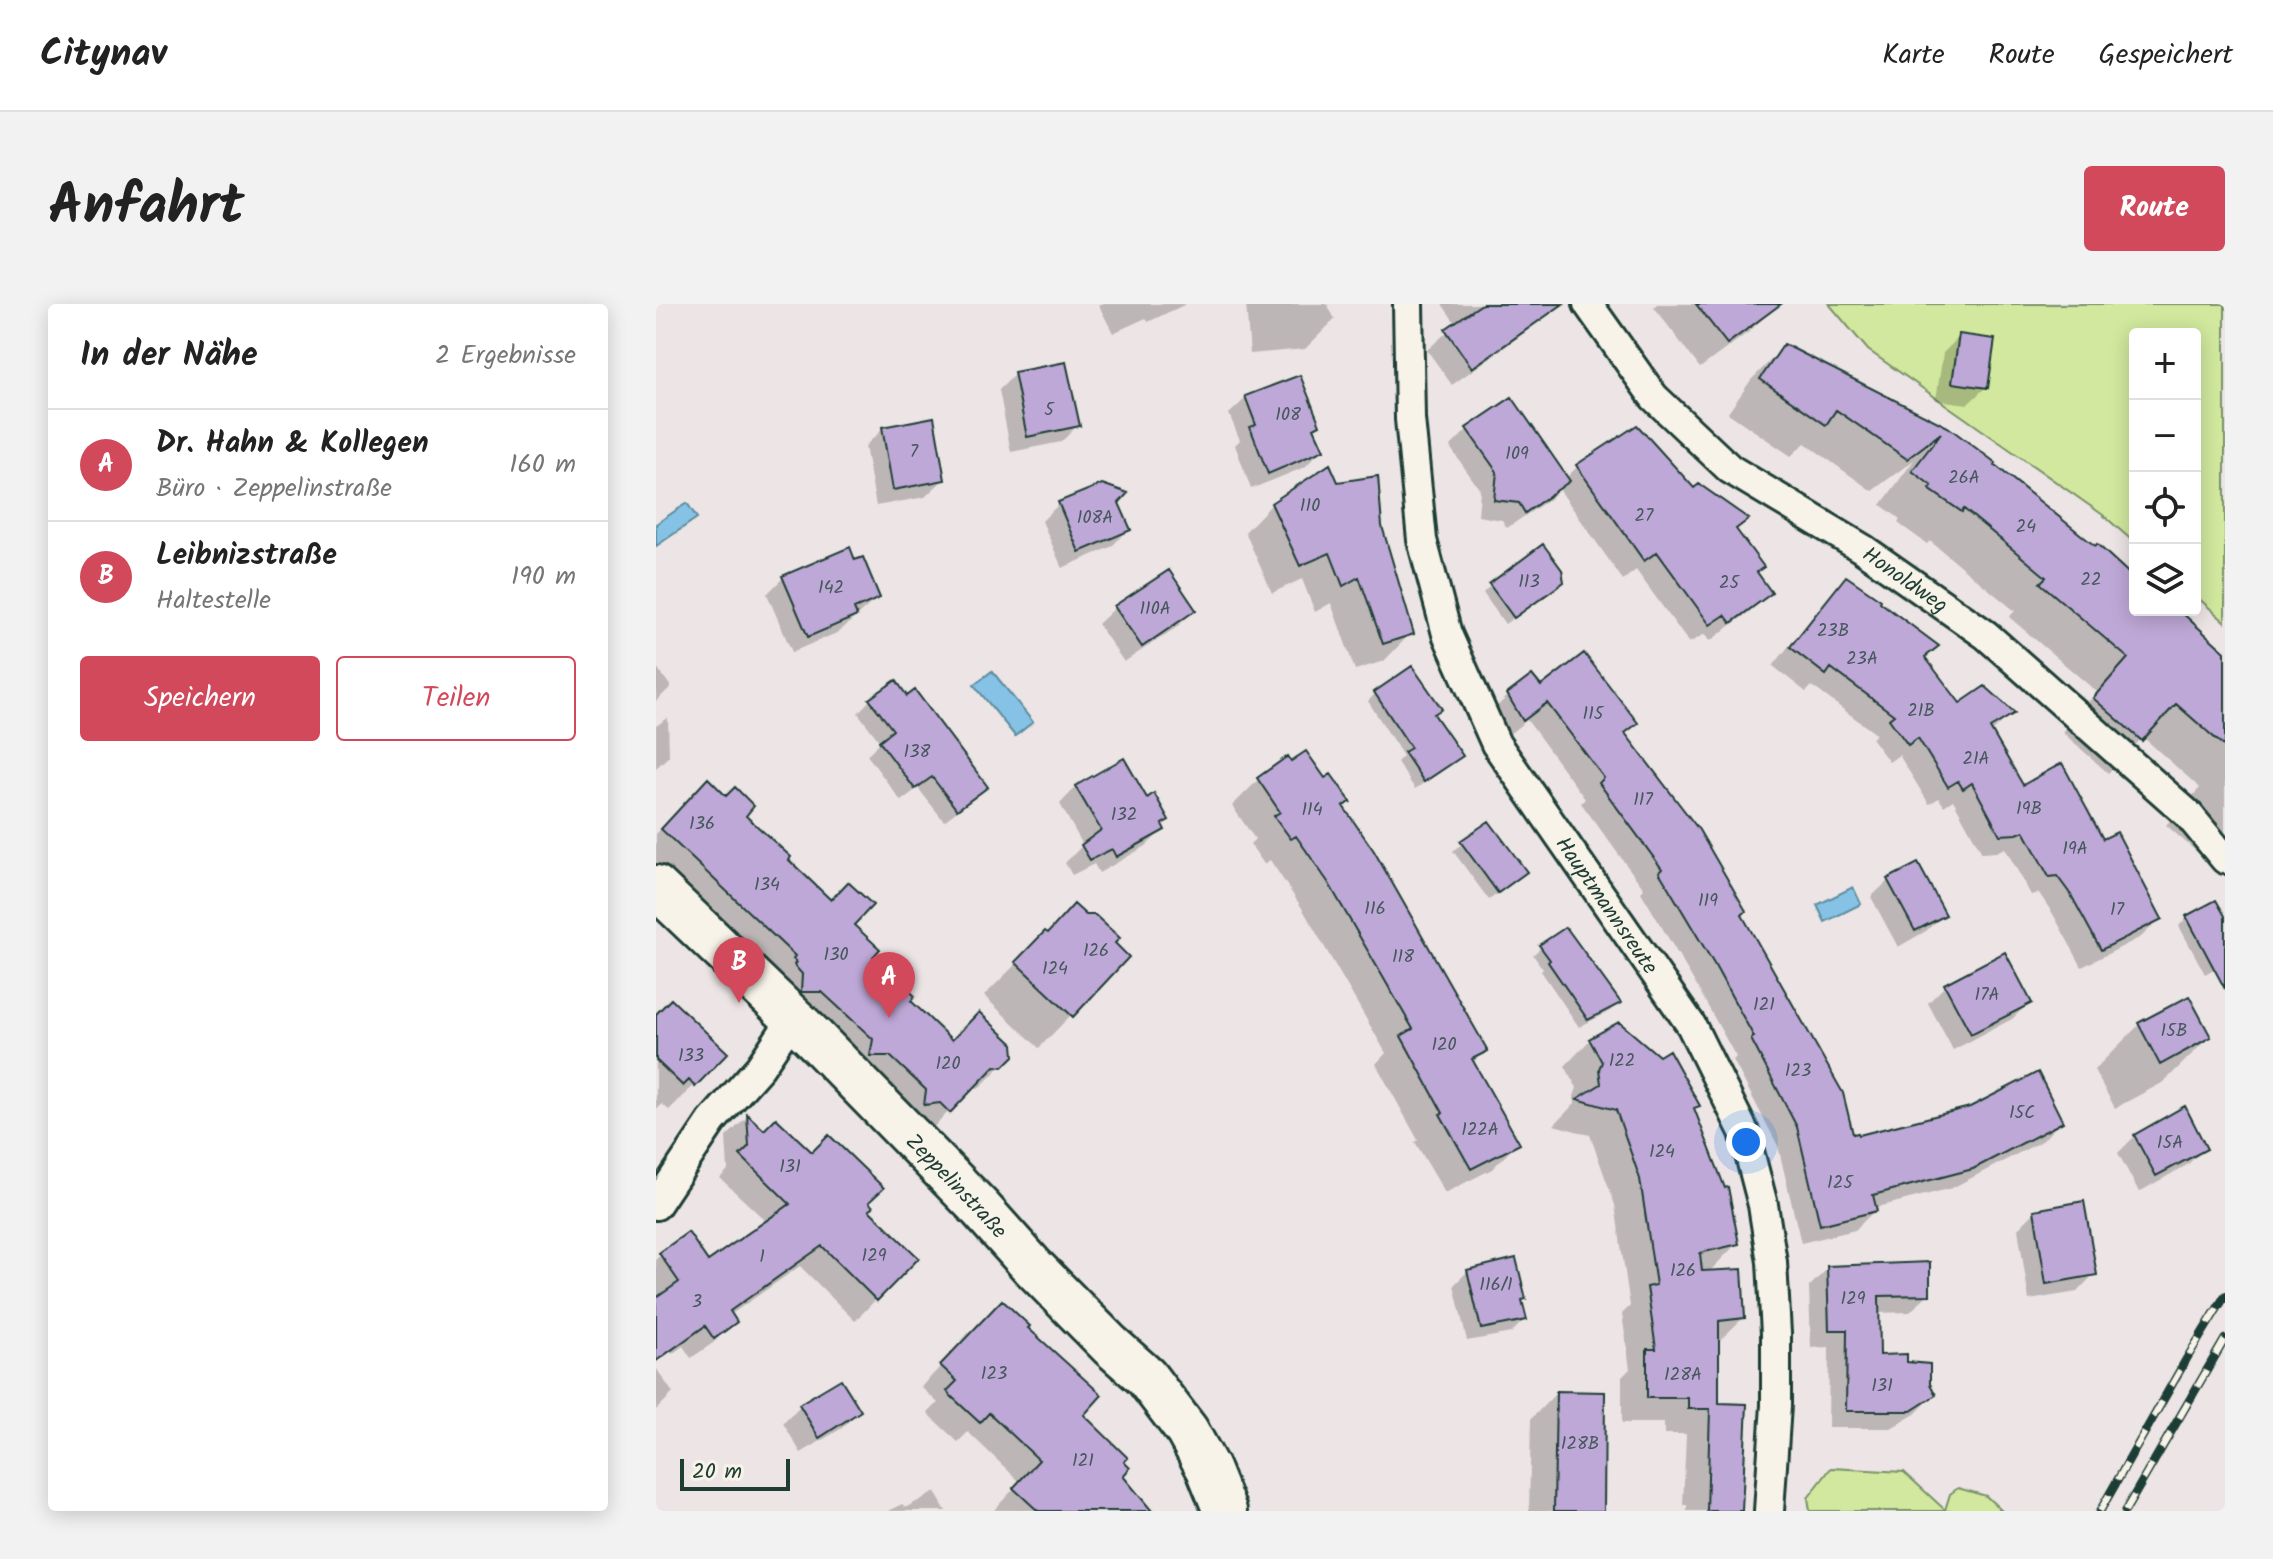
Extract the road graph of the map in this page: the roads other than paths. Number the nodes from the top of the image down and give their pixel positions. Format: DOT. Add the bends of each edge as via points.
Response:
graph roads {
  1 [pos="1408,304"];
  2 [pos="1588,304"];
  3 [pos="2225,859"];
  4 [pos="656,887"];
  5 [pos="793,1018"];
  6 [pos="656,1205"];
  7 [pos="1225,1511"];
  8 [pos="1769,1511"];
  1 -- 8 [label="street, Hauptmannsreute" via="1410,419 1422,540 1447,634 1496,744 1691,1025 1744,1132 1772,1262 1776,1391"];
  2 -- 3 [label="street, Honoldweg" via="1654,397 1730,469 1863,549 1986,635 2188,814"];
  4 -- 5 [label="street, Zeppelinstraße"];
  5 -- 6 [label="street" via="760,1067 712,1121"];
  5 -- 7 [label="street, Zeppelinstraße" via="1146,1377 1187,1431"];
}
